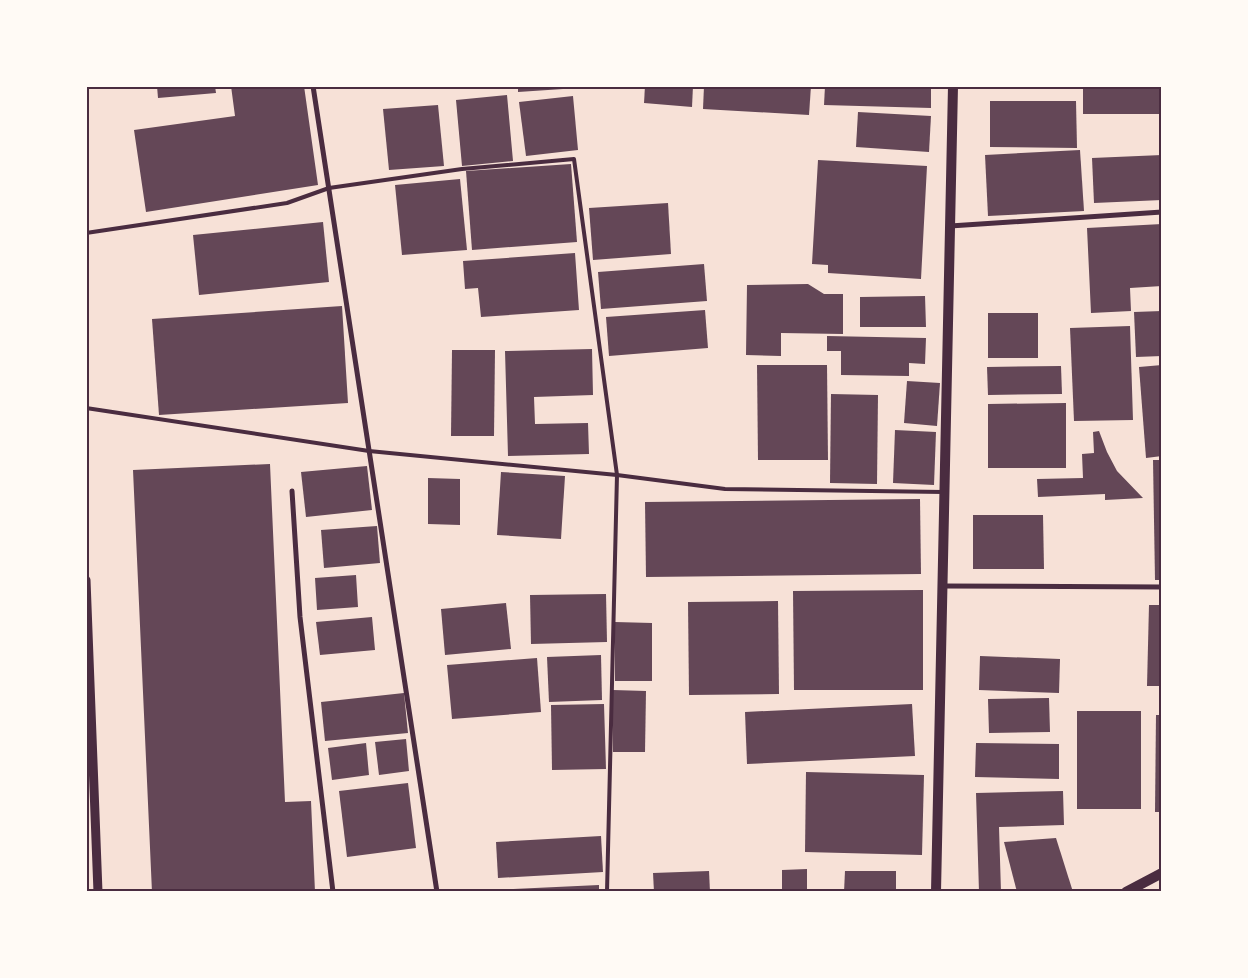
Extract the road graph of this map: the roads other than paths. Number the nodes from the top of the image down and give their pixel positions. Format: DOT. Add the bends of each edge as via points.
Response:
graph roads {
  1 [pos="313,86"];
  2 [pos="953,86"];
  3 [pos="329,188"];
  4 [pos="1162,212"];
  5 [pos="950,226"];
  6 [pos="86,233"];
  7 [pos="86,408"];
  8 [pos="369,451"];
  9 [pos="617,475"];
  10 [pos="292,491"];
  11 [pos="944,492"];
  12 [pos="86,580"];
  13 [pos="942,586"];
  14 [pos="1162,587"];
  15 [pos="1162,873"];
  16 [pos="98,892"];
  17 [pos="333,892"];
  18 [pos="438,892"];
  19 [pos="607,892"];
  20 [pos="936,892"];
  21 [pos="1126,892"];
  1 -- 3 [label="street"];
  2 -- 5 [label="main road"];
  3 -- 6 [label="lane" via="287,203"];
  3 -- 8 [label="street"];
  3 -- 9 [label="lane" via="462,169 574,159"];
  4 -- 5 [label="street"];
  5 -- 11 [label="main road"];
  7 -- 8 [label="lane"];
  8 -- 9 [label="lane"];
  8 -- 18 [label="street"];
  9 -- 11 [label="lane" via="725,489"];
  9 -- 19 [label="lane"];
  10 -- 17 [label="street" via="300,617"];
  11 -- 13 [label="main road"];
  12 -- 16 [label="street"];
  13 -- 14 [label="street"];
  13 -- 20 [label="main road"];
  15 -- 21 [label="main road"];
}
